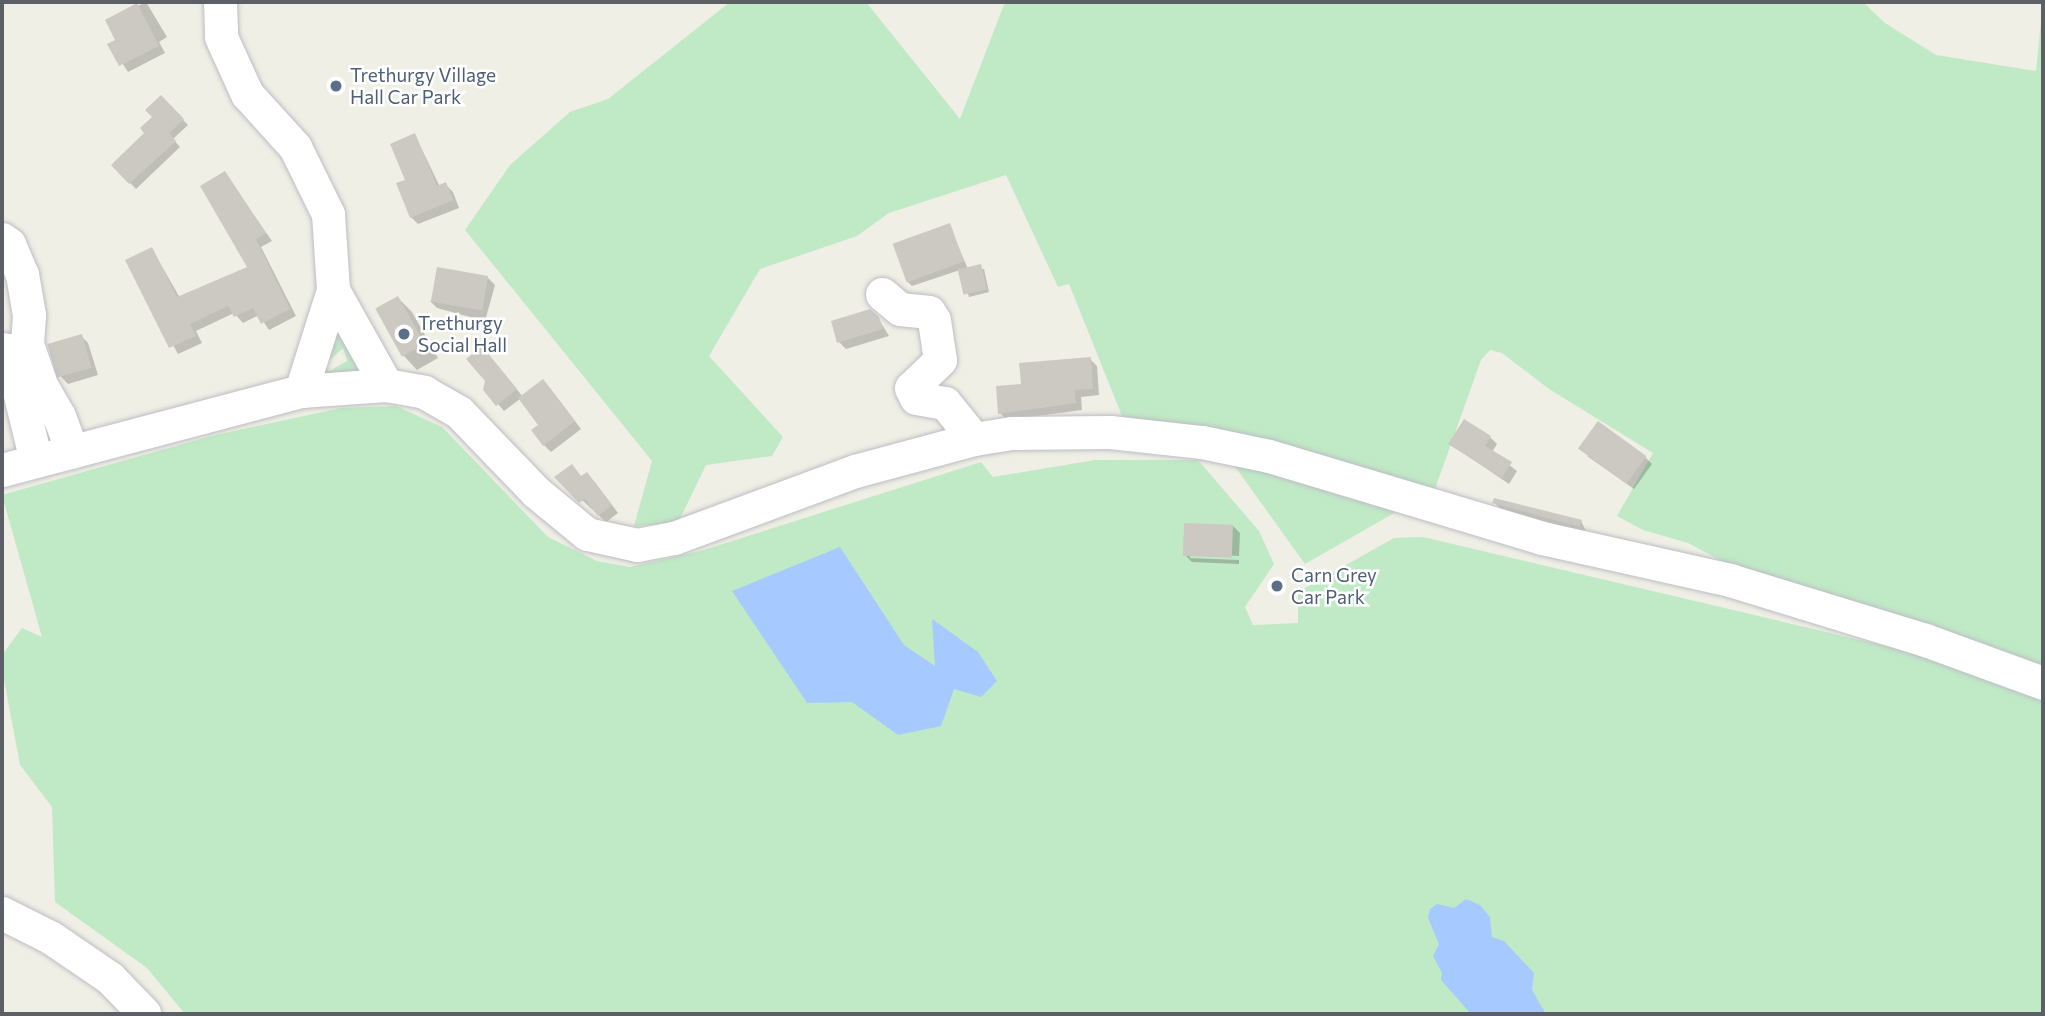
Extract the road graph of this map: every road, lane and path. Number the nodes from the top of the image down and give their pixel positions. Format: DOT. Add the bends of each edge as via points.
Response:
graph roads {
  1 [pos="220,2"];
  2 [pos="2,239"];
  3 [pos="333,290"];
  4 [pos="882,294"];
  5 [pos="2,349"];
  6 [pos="386,385"];
  7 [pos="300,391"];
  8 [pos="974,439"];
  9 [pos="72,452"];
  10 [pos="36,461"];
  11 [pos="2,470"];
  12 [pos="2043,683"];
  13 [pos="2,913"];
  14 [pos="144,1013"];
  1 -- 3 [label="street" via="221,37 247,94 295,147 328,214"];
  2 -- 9 [label="street" via="9,244 22,274 29,314 27,344"];
  3 -- 6 [label="street"];
  3 -- 7 [label="street"];
  4 -- 8 [label="street" via="900,309 929,312 940,360 911,388 916,398 944,403"];
  5 -- 10 [label="street" via="9,351"];
  6 -- 7 [label="street"];
  6 -- 8 [label="street" via="424,391 459,412 567,519 587,534 627,544 674,538 855,471"];
  7 -- 9 [label="street"];
  8 -- 12 [label="street" via="1012,433 1110,432 1202,442 1269,456 1542,538 1730,580 1925,640"];
  9 -- 10 [label="street"];
  10 -- 11 [label="street"];
  13 -- 14 [label="street" via="50,937 110,978"];
}
